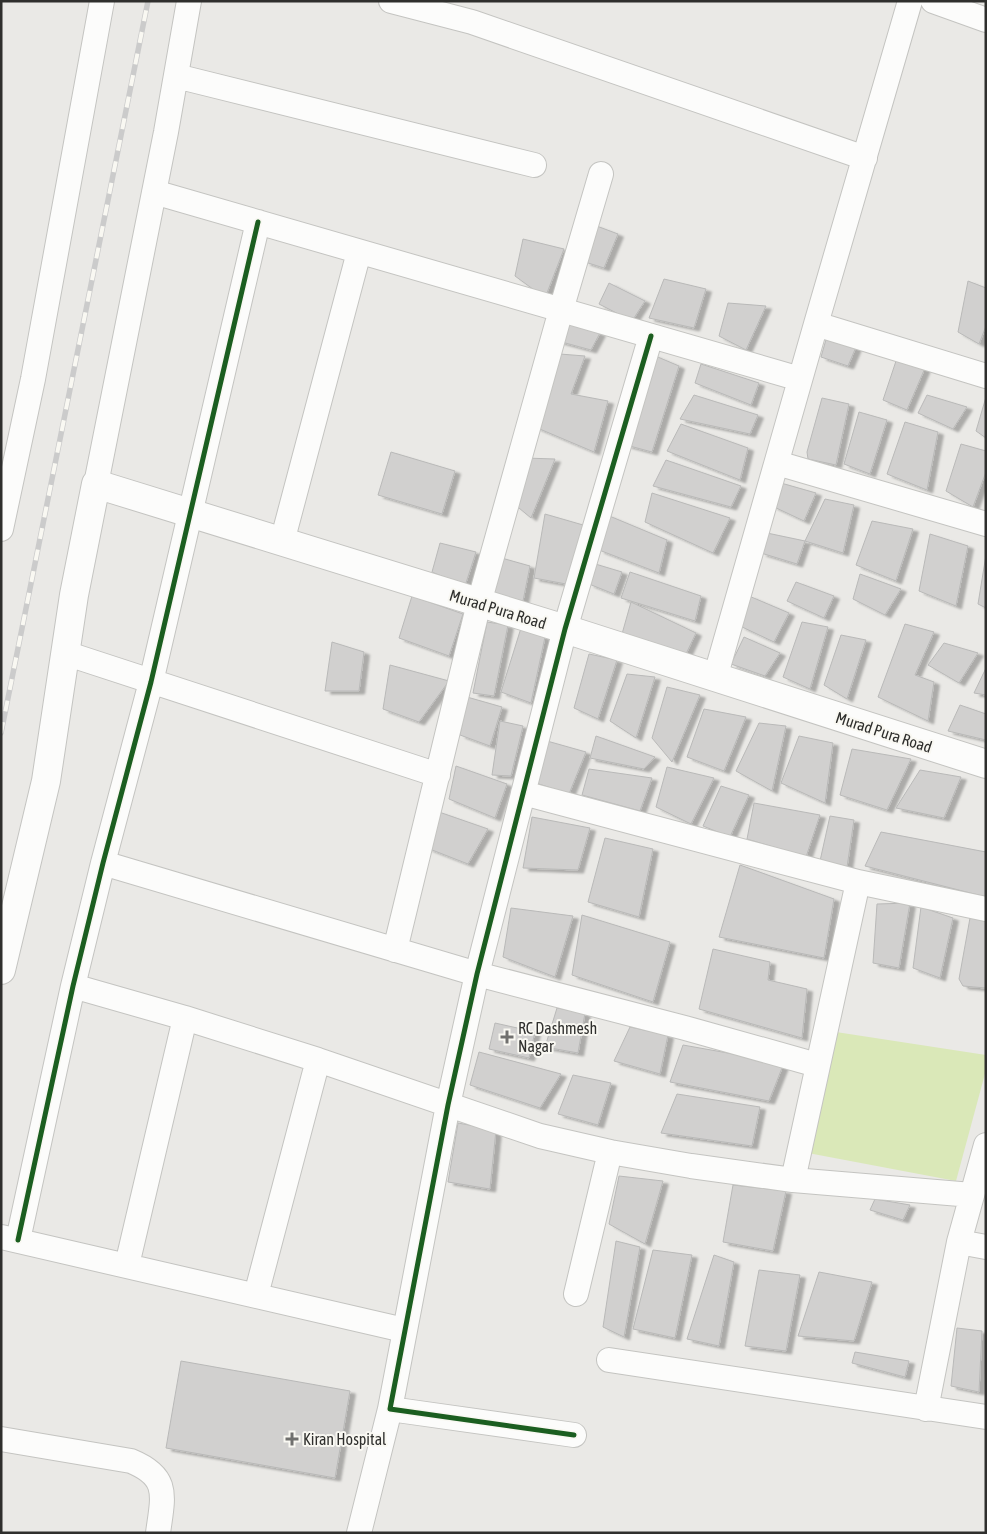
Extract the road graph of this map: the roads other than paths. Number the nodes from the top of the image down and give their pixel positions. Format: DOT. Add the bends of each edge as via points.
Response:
graph roads {
  1 [pos="102,1"];
  2 [pos="189,1"];
  3 [pos="391,1"];
  4 [pos="910,1"];
  5 [pos="933,1"];
  6 [pos="986,20"];
  7 [pos="176,76"];
  8 [pos="864,158"];
  9 [pos="534,165"];
  10 [pos="601,174"];
  11 [pos="154,192"];
  12 [pos="258,222"];
  13 [pos="359,252"];
  14 [pos="561,310"];
  15 [pos="816,324"];
  16 [pos="651,336"];
  17 [pos="986,376"];
  18 [pos="800,379"];
  19 [pos="8,461"];
  20 [pos="776,463"];
  21 [pos="96,484"];
  22 [pos="189,513"];
  23 [pos="986,524"];
  24 [pos="1,529"];
  25 [pos="282,542"];
  26 [pos="479,603"];
  27 [pos="565,629"];
  28 [pos="66,653"];
  29 [pos="715,678"];
  30 [pos="151,682"];
  31 [pos="986,764"];
  32 [pos="438,775"];
  33 [pos="524,793"];
  34 [pos="103,863"];
  35 [pos="858,882"];
  36 [pos="986,909"];
  37 [pos="395,950"];
  38 [pos="1,970"];
  39 [pos="477,974"];
  40 [pos="73,986"];
  41 [pos="185,1018"];
  42 [pos="318,1060"];
  43 [pos="817,1065"];
  44 [pos="448,1105"];
  45 [pos="986,1145"];
  46 [pos="610,1152"];
  47 [pos="793,1180"];
  48 [pos="972,1195"];
  49 [pos="9,1239"];
  50 [pos="959,1242"];
  51 [pos="986,1246"];
  52 [pos="127,1265"];
  53 [pos="576,1294"];
  54 [pos="256,1296"];
  55 [pos="404,1330"];
  56 [pos="608,1360"];
  57 [pos="926,1409"];
  58 [pos="390,1410"];
  59 [pos="986,1417"];
  60 [pos="574,1435"];
  61 [pos="1,1439"];
  62 [pos="158,1533"];
  63 [pos="359,1533"];
  1 -- 19 [label="street" via="33,379"];
  2 -- 7 [label="street"];
  3 -- 8 [label="street" via="472,22"];
  4 -- 8 [label="street"];
  5 -- 6 [label="street"];
  7 -- 9 [label="street"];
  7 -- 11 [label="street"];
  8 -- 15 [label="street"];
  10 -- 14 [label="street"];
  11 -- 12 [label="street"];
  11 -- 21 [label="street"];
  12 -- 13 [label="street"];
  12 -- 22 [label="street"];
  13 -- 14 [label="street"];
  13 -- 25 [label="street"];
  14 -- 16 [label="street"];
  14 -- 26 [label="street"];
  15 -- 17 [label="street"];
  15 -- 18 [label="street"];
  16 -- 18 [label="street"];
  16 -- 27 [label="street"];
  18 -- 20 [label="street"];
  19 -- 24 [label="street"];
  20 -- 23 [label="street"];
  20 -- 29 [label="street"];
  21 -- 22 [label="street, Murad Pura Road"];
  21 -- 28 [label="street"];
  22 -- 25 [label="street, Murad Pura Road"];
  22 -- 30 [label="street"];
  25 -- 26 [label="street, Murad Pura Road"];
  26 -- 27 [label="street, Murad Pura Road"];
  26 -- 32 [label="street"];
  27 -- 29 [label="street, Murad Pura Road"];
  27 -- 33 [label="street"];
  28 -- 30 [label="street"];
  28 -- 38 [label="street" via="46,781"];
  29 -- 31 [label="street, Murad Pura Road"];
  30 -- 32 [label="street"];
  30 -- 34 [label="street"];
  32 -- 37 [label="street"];
  33 -- 35 [label="street"];
  33 -- 39 [label="street"];
  34 -- 37 [label="street"];
  34 -- 40 [label="street"];
  35 -- 36 [label="street"];
  35 -- 43 [label="street"];
  37 -- 39 [label="street"];
  39 -- 43 [label="street"];
  39 -- 44 [label="street"];
  40 -- 41 [label="street"];
  40 -- 49 [label="street"];
  41 -- 42 [label="street"];
  41 -- 52 [label="street"];
  42 -- 44 [label="street"];
  42 -- 54 [label="street"];
  43 -- 47 [label="street"];
  44 -- 46 [label="street" via="540,1136"];
  44 -- 55 [label="street"];
  45 -- 48 [label="street"];
  46 -- 47 [label="street"];
  46 -- 53 [label="street"];
  47 -- 48 [label="street"];
  48 -- 50 [label="street"];
  49 -- 52 [label="street"];
  50 -- 51 [label="street"];
  50 -- 57 [label="street"];
  52 -- 54 [label="street"];
  54 -- 55 [label="street"];
  55 -- 58 [label="street"];
  56 -- 57 [label="street"];
  57 -- 59 [label="street"];
  58 -- 60 [label="street"];
  58 -- 63 [label="street"];
  61 -- 62 [label="street" via="131,1461 144,1466 161,1485"];
}
